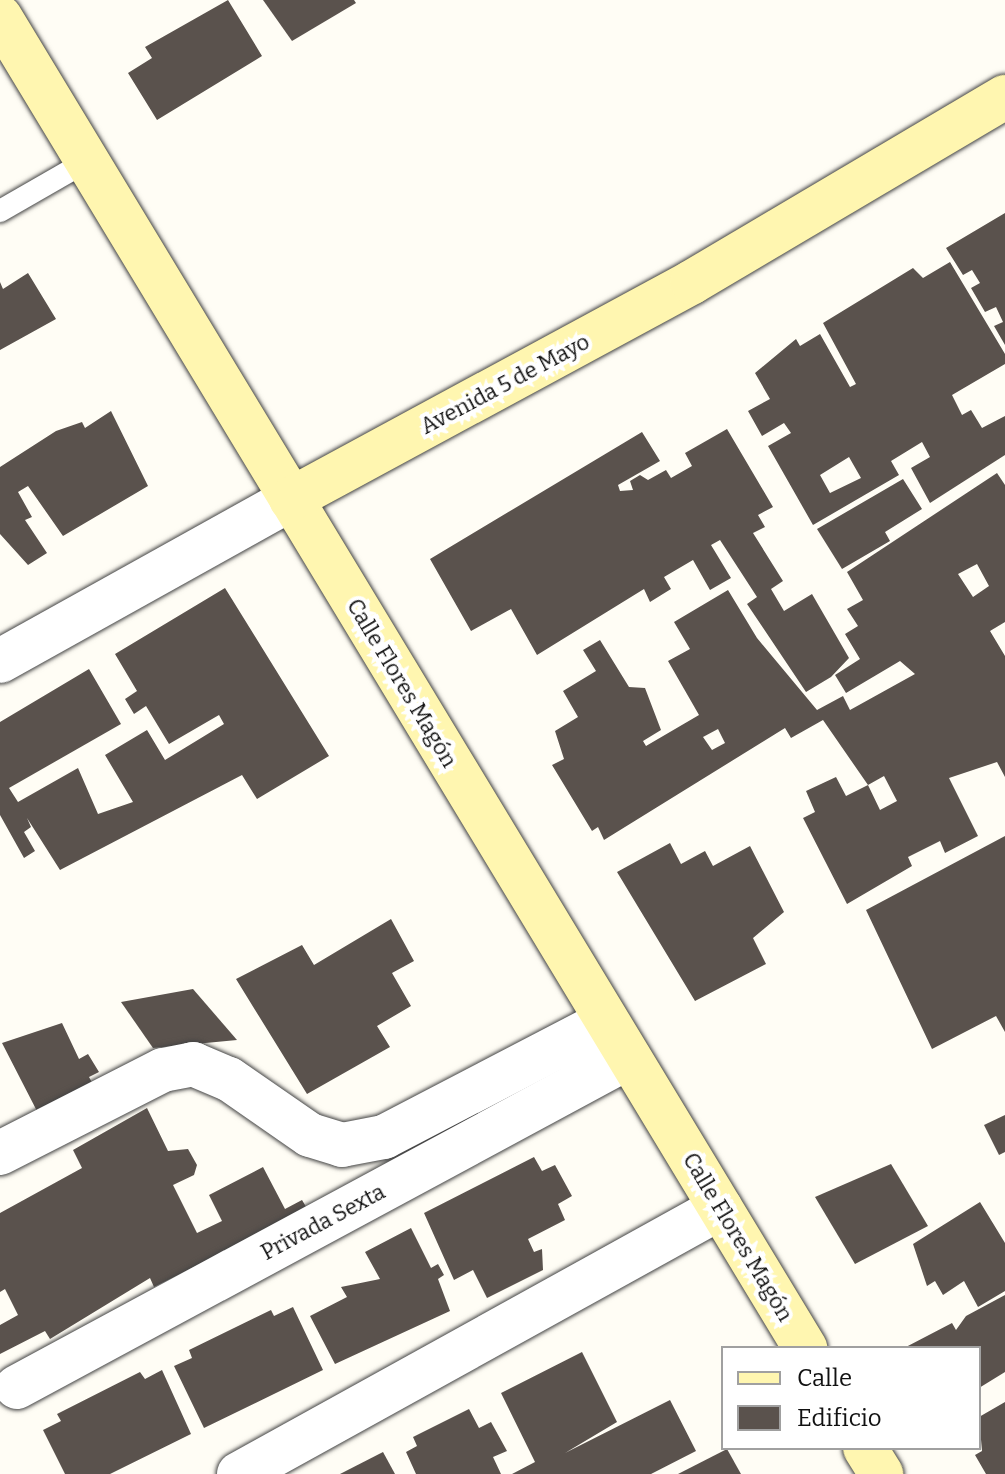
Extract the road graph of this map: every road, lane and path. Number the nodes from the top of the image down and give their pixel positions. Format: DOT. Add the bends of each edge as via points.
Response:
graph roads {
  1 [pos="0,17"];
  2 [pos="1005,97"];
  3 [pos="87,161"];
  4 [pos="0,211"];
  5 [pos="291,499"];
  6 [pos="0,661"];
  7 [pos="618,1039"];
  8 [pos="0,1153"];
  9 [pos="720,1208"];
  10 [pos="804,1346"];
  11 [pos="17,1387"];
  12 [pos="866,1450"];
  13 [pos="239,1474"];
  14 [pos="881,1474"];
  1 -- 3 [label="street, Calle Flores Magón"];
  2 -- 5 [label="street, Avenida 5 de Mayo" via="692,282"];
  3 -- 4 [label="lane"];
  3 -- 5 [label="street, Calle Flores Magón"];
  5 -- 6 [label="street, Avenida 5 de Mayo"];
  5 -- 7 [label="street, Calle Flores Magón"];
  7 -- 8 [label="street" via="384,1137 342,1145 310,1135 229,1079 193,1064 163,1070"];
  7 -- 9 [label="street, Calle Flores Magón"];
  7 -- 11 [label="street, Privada Sexta"];
  9 -- 10 [label="street, Calle Flores Magón"];
  9 -- 13 [label="street"];
  12 -- 14 [label="street"];
}
